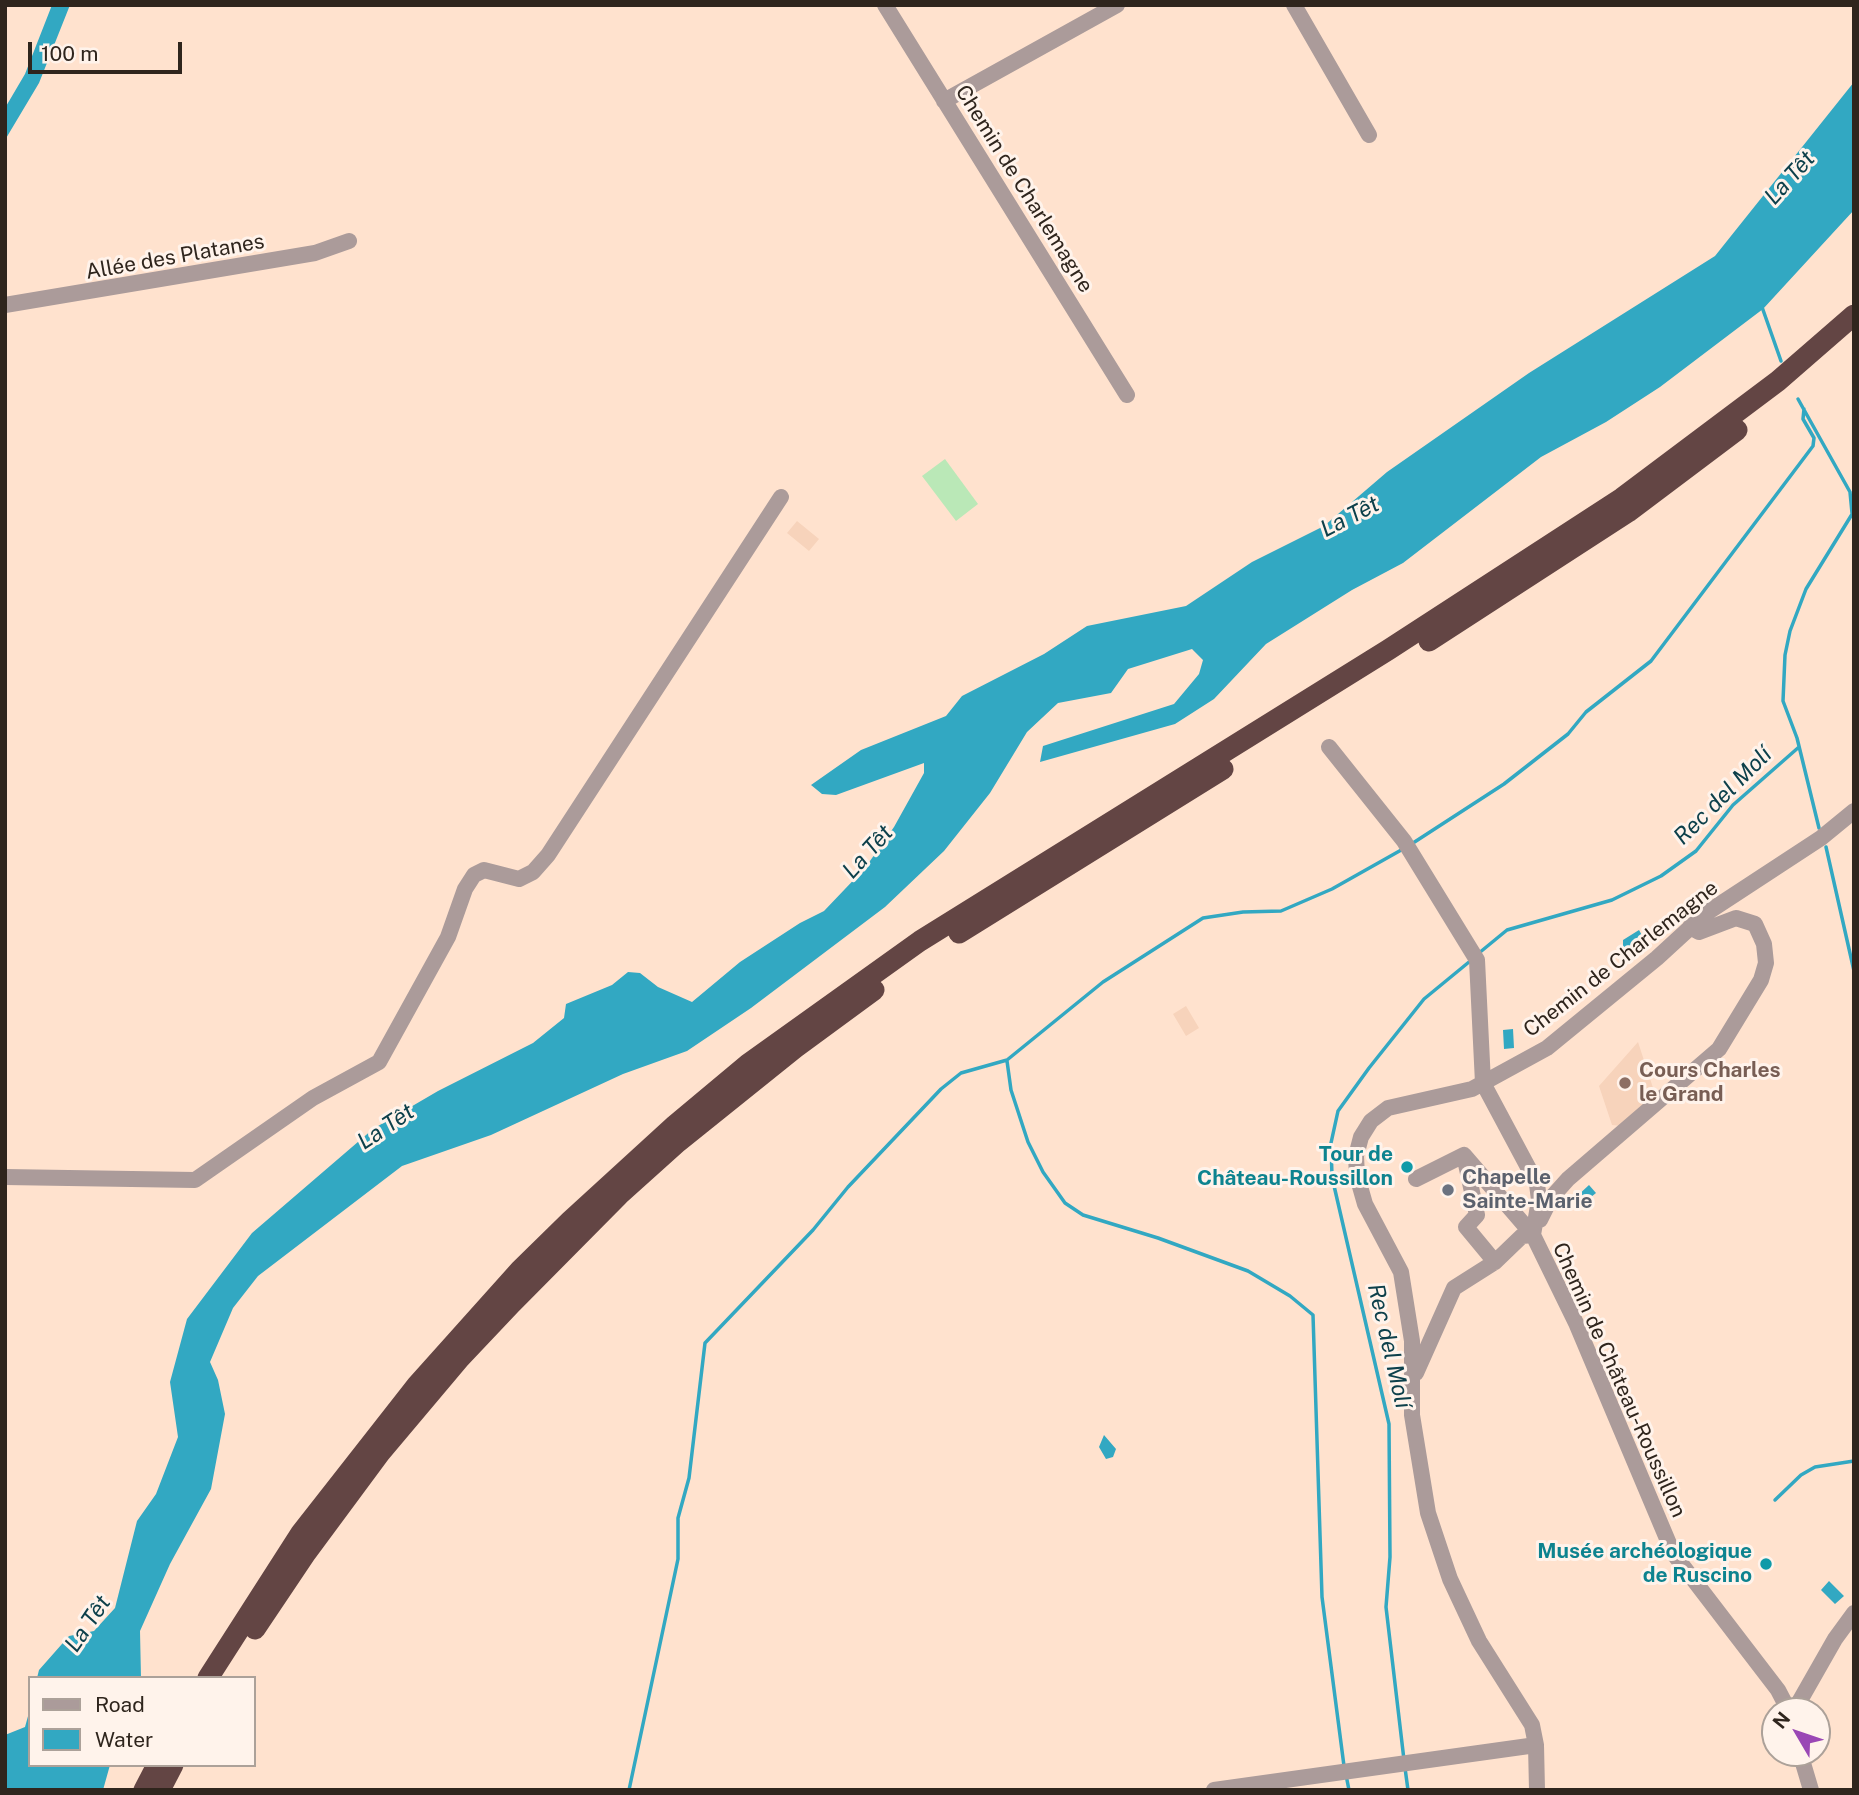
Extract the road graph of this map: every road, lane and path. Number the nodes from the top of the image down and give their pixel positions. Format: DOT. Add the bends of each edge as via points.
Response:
graph roads {
  1 [pos="885,5"];
  2 [pos="1117,5"];
  3 [pos="1294,5"];
  4 [pos="944,101"];
  5 [pos="1369,135"];
  6 [pos="349,241"];
  7 [pos="5,305"];
  8 [pos="1854,315"];
  9 [pos="1854,330"];
  10 [pos="1127,395"];
  11 [pos="781,497"];
  12 [pos="1329,747"];
  13 [pos="1854,811"];
  14 [pos="1690,927"];
  15 [pos="1483,1083"];
  16 [pos="1464,1155"];
  17 [pos="5,1177"];
  18 [pos="1416,1179"];
  19 [pos="1533,1235"];
  20 [pos="1496,1262"];
  21 [pos="1415,1376"];
  22 [pos="1854,1613"];
  23 [pos="209,1676"];
  24 [pos="224,1676"];
  25 [pos="1782,1697"];
  26 [pos="1800,1697"];
  27 [pos="1536,1745"];
  28 [pos="156,1767"];
  29 [pos="172,1767"];
  30 [pos="1804,1767"];
  31 [pos="144,1790"];
  32 [pos="160,1790"];
  33 [pos="1214,1790"];
  34 [pos="1537,1790"];
  35 [pos="1811,1790"];
  1 -- 4 [label="street, Chemin de Charlemagne"];
  2 -- 4 [label="street"];
  3 -- 5 [label="street"];
  4 -- 10 [label="street, Chemin de Charlemagne"];
  6 -- 7 [label="street, Allée des Platanes" via="314,253"];
  8 -- 23 [label="highway" via="1778,381 1622,498 1388,650 920,941 838,997 675,1125 520,1270 417,1385 300,1533"];
  9 -- 24 [label="highway" via="1756,414 1628,512 942,944 833,1019 739,1092 619,1195 460,1358 342,1504"];
  11 -- 17 [label="street" via="548,855 533,872 519,878 484,870 474,875 448,937 379,1062 313,1098 195,1180"];
  12 -- 15 [label="street" via="1409,849 1475,957"];
  13 -- 14 [label="street, Chemin de Charlemagne"];
  14 -- 15 [label="street, Chemin de Charlemagne" via="1547,1048"];
  14 -- 19 [label="street" via="1699,932 1736,918 1755,924 1766,963 1760,980 1719,1049 1567,1179 1551,1198"];
  15 -- 19 [label="street" via="1537,1184"];
  15 -- 21 [label="street, Chemin de Charlemagne" via="1388,1108 1371,1121 1356,1156 1365,1204 1401,1272"];
  16 -- 18 [label="street"];
  16 -- 19 [label="street, Chemin de Château-Roussillon"];
  16 -- 20 [label="street" via="1477,1215 1466,1227"];
  19 -- 20 [label="street" via="1522,1236"];
  19 -- 25 [label="street, Chemin de Château-Roussillon" via="1576,1323 1673,1553"];
  20 -- 21 [label="street" via="1454,1288"];
  21 -- 27 [label="street" via="1412,1415 1428,1513 1450,1579 1479,1641 1532,1726"];
  22 -- 26 [label="street"];
  27 -- 33 [label="street"];
  27 -- 34 [label="street"];
  28 -- 31 [label="highway"];
  29 -- 32 [label="highway"];
  30 -- 35 [label="street"];
}
